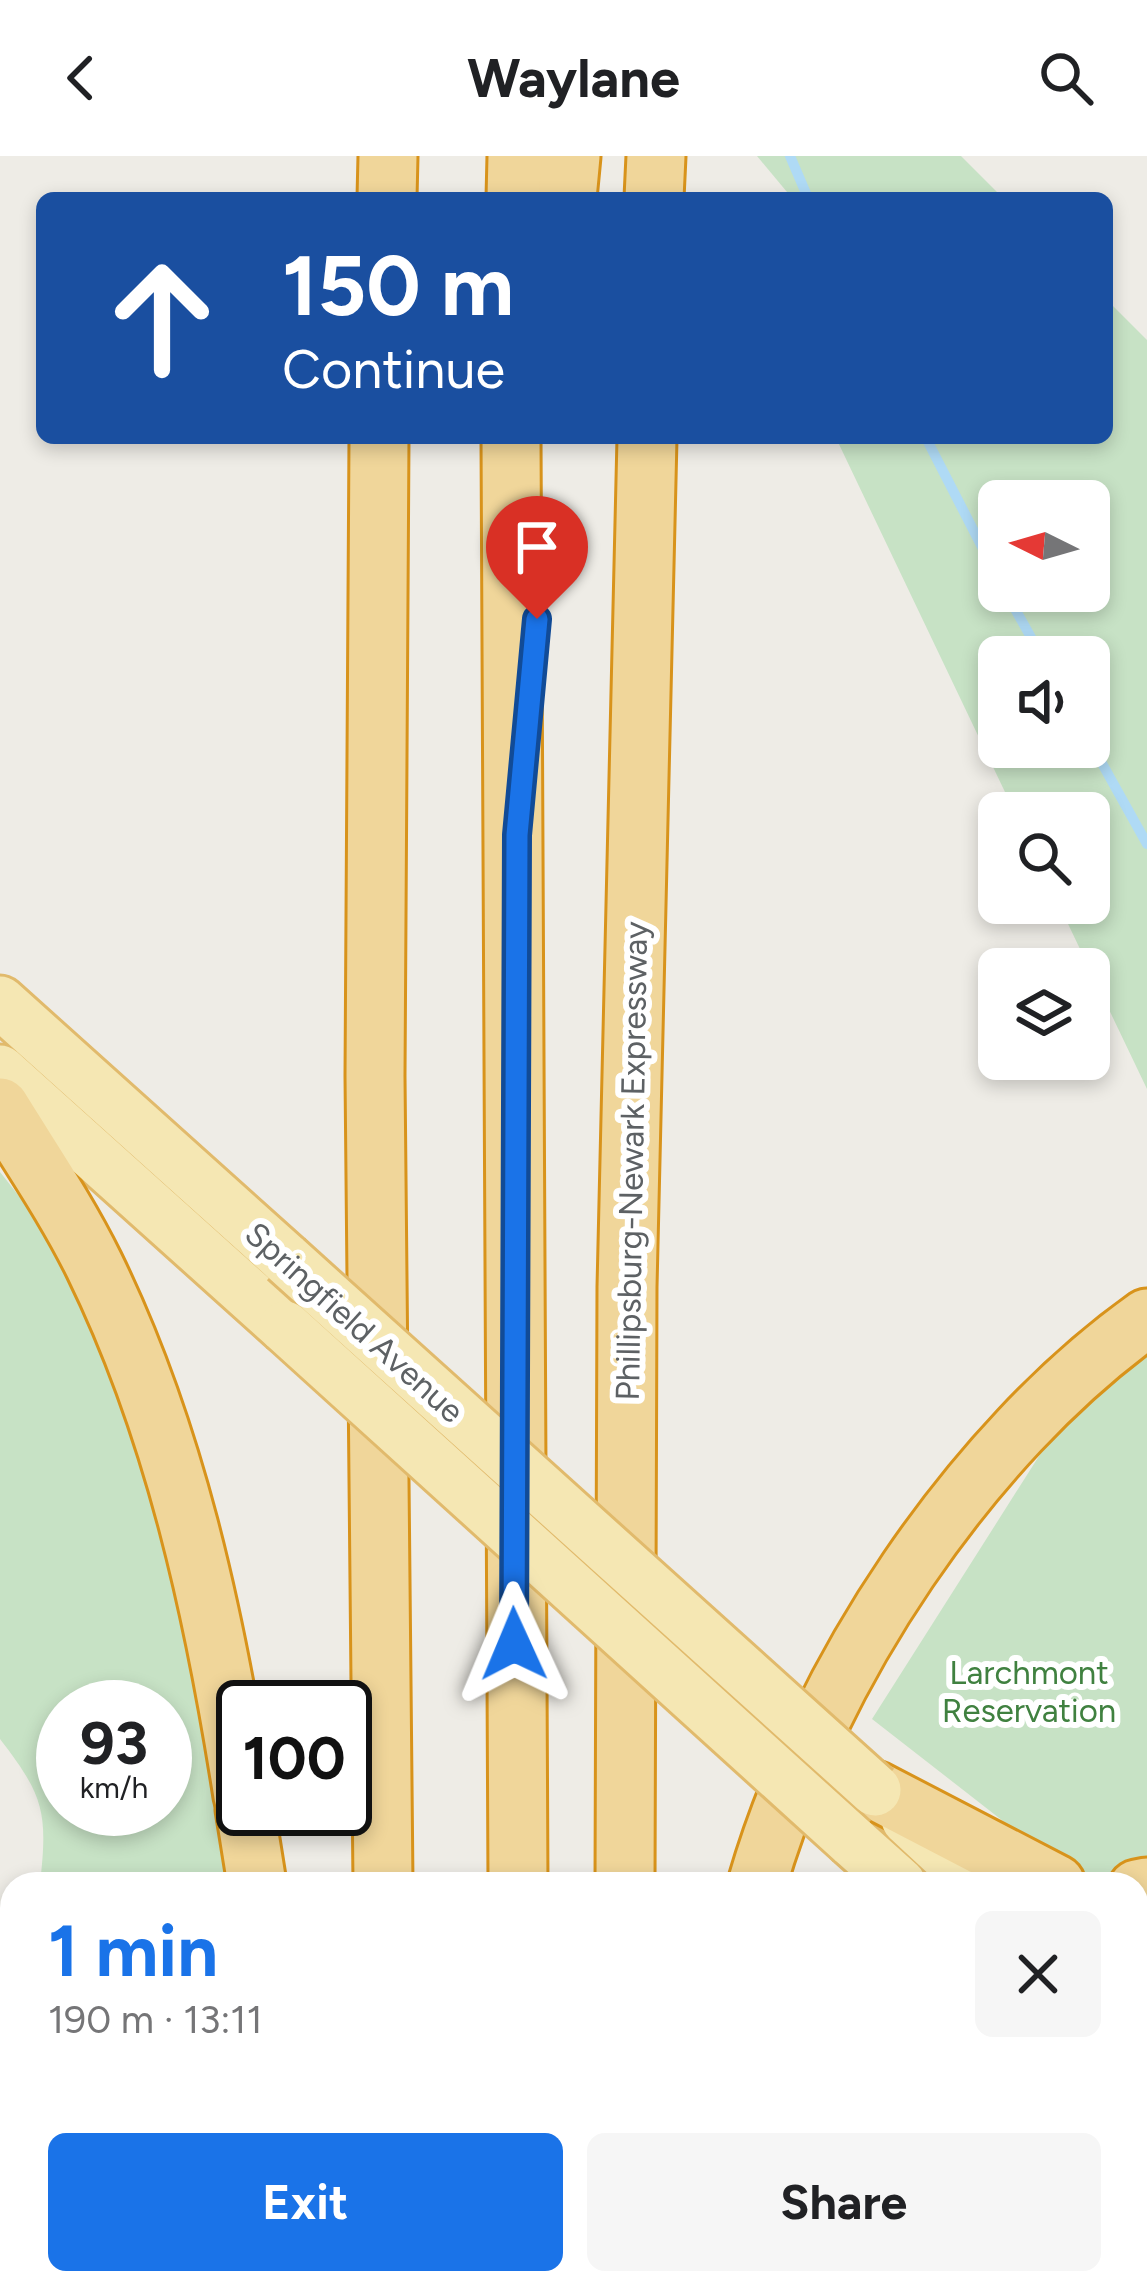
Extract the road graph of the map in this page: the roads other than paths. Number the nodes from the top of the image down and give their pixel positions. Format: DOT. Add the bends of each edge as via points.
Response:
graph roads {
  1 [pos="388,156"];
  2 [pos="517,156"];
  3 [pos="571,156"];
  4 [pos="656,156"];
  5 [pos="387,192"];
  6 [pos="516,192"];
  7 [pos="568,192"];
  8 [pos="654,192"];
  9 [pos="379,444"];
  10 [pos="511,444"];
  11 [pos="550,444"];
  12 [pos="647,444"];
  13 [pos="517,835"];
  14 [pos="0,1002"];
  15 [pos="0,1071"];
  16 [pos="0,1107"];
  17 [pos="1147,1318"];
  18 [pos="220,1680"];
  19 [pos="875,1790"];
  20 [pos="249,1836"];
  21 [pos="255,1872"];
  22 [pos="383,1872"];
  23 [pos="518,1872"];
  24 [pos="626,1872"];
  25 [pos="762,1872"];
  26 [pos="887,1872"];
  27 [pos="964,1872"];
  28 [pos="1033,1872"];
  1 -- 5 [label="highway"];
  2 -- 6 [label="highway"];
  3 -- 7 [label="highway"];
  4 -- 8 [label="highway"];
  9 -- 22 [label="highway"];
  10 -- 13 [label="highway"];
  11 -- 13 [label="highway"];
  12 -- 24 [label="highway, Phillipsburg-Newark Expressway" via="627,1287"];
  13 -- 23 [label="highway"];
  14 -- 19 [label="main road, Springfield Avenue, bridge"];
  15 -- 26 [label="main road, Springfield Avenue, bridge"];
  16 -- 18 [label="highway" via="69,1217 139,1370 200,1575"];
  17 -- 25 [label="highway" via="989,1464 905,1576 808,1754"];
  19 -- 27 [label="main road, Springfield Avenue"];
  19 -- 28 [label="highway"];
  20 -- 21 [label="highway"];
}
